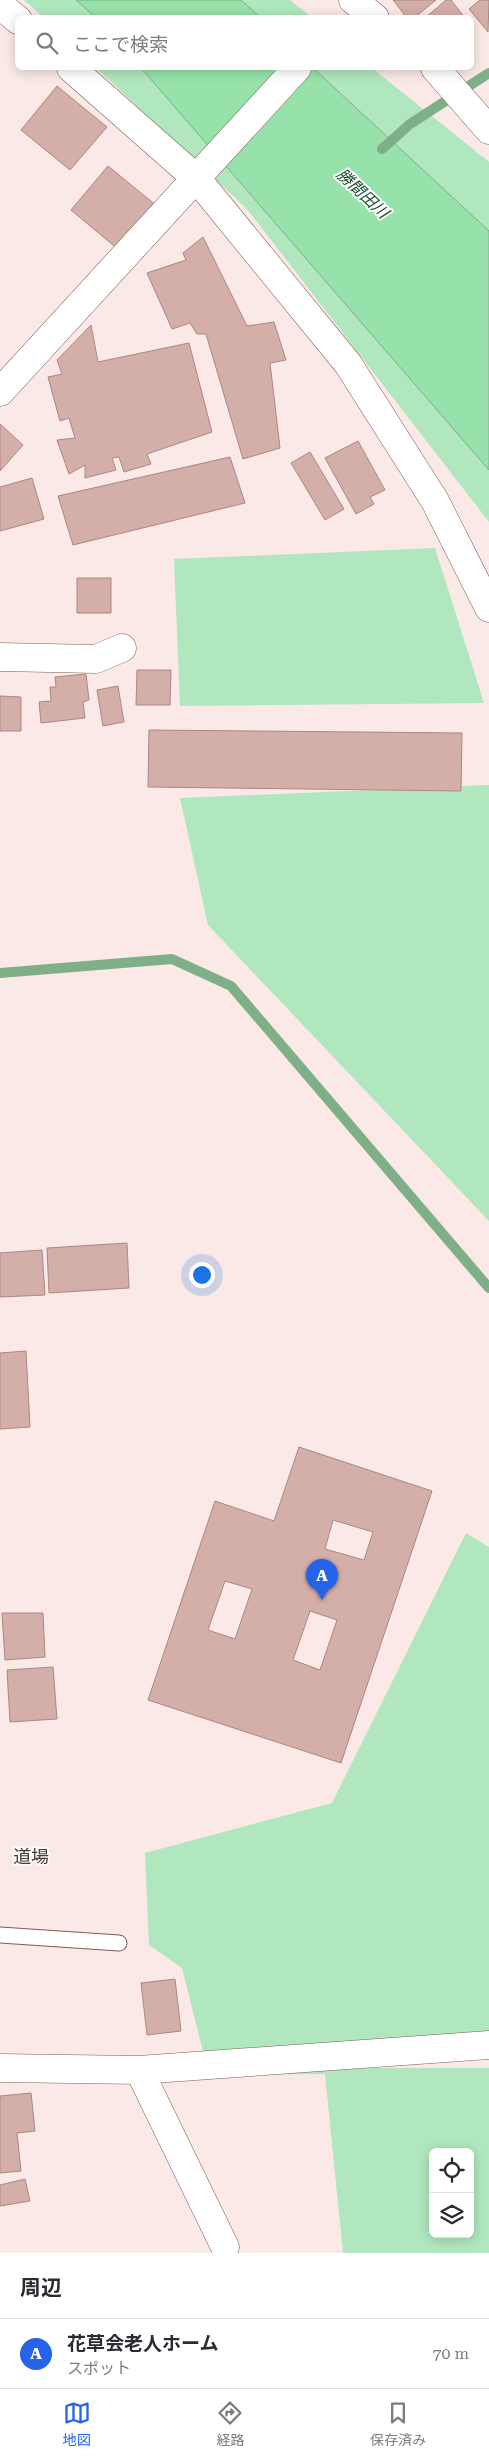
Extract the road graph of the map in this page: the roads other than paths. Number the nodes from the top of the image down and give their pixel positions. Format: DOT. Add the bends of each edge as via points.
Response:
graph roads {
  1 [pos="0,5"];
  2 [pos="15,18"];
  3 [pos="73,70"];
  4 [pos="295,70"];
  5 [pos="439,73"];
  6 [pos="489,130"];
  7 [pos="197,179"];
  8 [pos="0,392"];
  9 [pos="489,608"];
  10 [pos="122,648"];
  11 [pos="0,657"];
  12 [pos="0,1935"];
  13 [pos="119,1943"];
  14 [pos="489,2045"];
  15 [pos="0,2068"];
  16 [pos="139,2070"];
  17 [pos="225,2246"];
  1 -- 2 [label="street"];
  3 -- 7 [label="street"];
  4 -- 7 [label="street"];
  5 -- 6 [label="street"];
  7 -- 8 [label="street"];
  7 -- 9 [label="street" via="348,364 435,501"];
  10 -- 11 [label="street" via="96,659"];
  12 -- 13 [label="lane"];
  14 -- 16 [label="street"];
  15 -- 16 [label="street"];
  16 -- 17 [label="street"];
}
